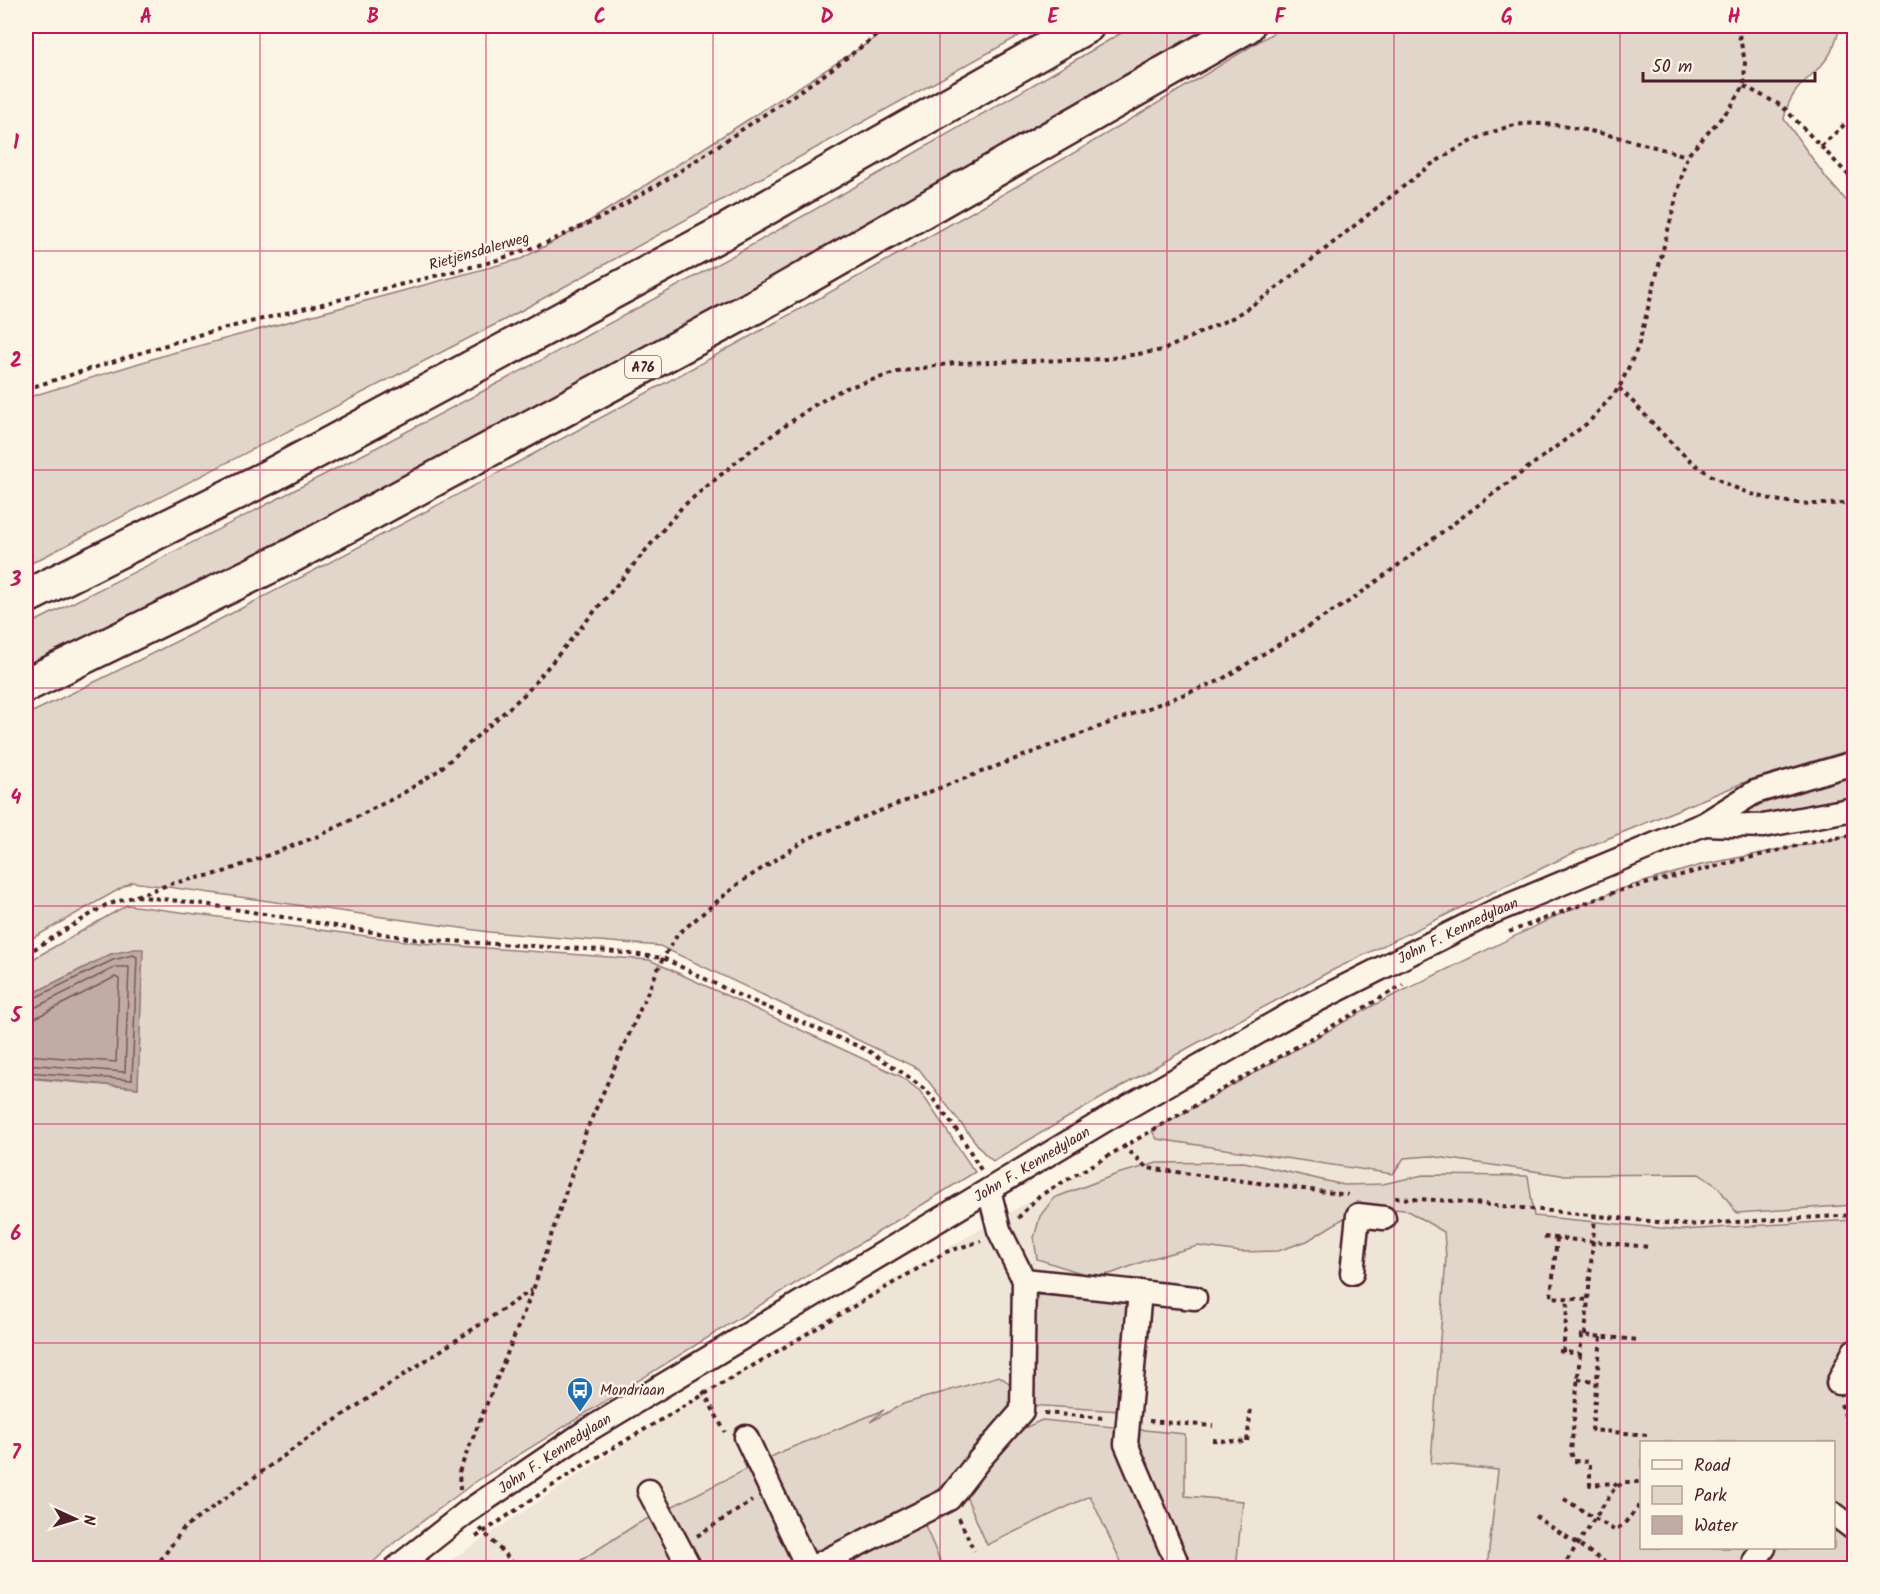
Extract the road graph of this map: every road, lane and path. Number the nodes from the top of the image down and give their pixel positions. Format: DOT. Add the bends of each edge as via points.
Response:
graph roads {
  1 [pos="889,26"];
  2 [pos="1087,26"];
  3 [pos="1247,26"];
  4 [pos="1737,26"];
  5 [pos="1744,86"];
  6 [pos="1854,116"];
  7 [pos="1821,146"];
  8 [pos="1687,156"];
  9 [pos="1854,182"];
  10 [pos="1619,388"];
  11 [pos="26,389"];
  12 [pos="1854,502"];
  13 [pos="26,597"];
  14 [pos="26,685"];
  15 [pos="1854,763"];
  16 [pos="1854,809"];
  17 [pos="1704,824"];
  18 [pos="1854,835"];
  19 [pos="136,896"];
  20 [pos="1507,933"];
  21 [pos="26,954"];
  22 [pos="663,958"];
  23 [pos="1410,982"];
  24 [pos="1123,1145"];
  25 [pos="989,1190"];
  26 [pos="1349,1195"];
  27 [pos="1384,1208"];
  28 [pos="1854,1215"];
  29 [pos="1596,1216"];
  30 [pos="999,1230"];
  31 [pos="1544,1237"];
  32 [pos="1557,1239"];
  33 [pos="1593,1242"];
  34 [pos="1650,1247"];
  35 [pos="1352,1273"];
  36 [pos="1024,1281"];
  37 [pos="533,1290"];
  38 [pos="1140,1293"];
  39 [pos="1195,1298"];
  40 [pos="1568,1299"];
  41 [pos="1588,1300"];
  42 [pos="1585,1335"];
  43 [pos="1601,1337"];
  44 [pos="1640,1340"];
  45 [pos="1854,1351"];
  46 [pos="1580,1354"];
  47 [pos="691,1369"];
  48 [pos="1578,1379"];
  49 [pos="1596,1381"];
  50 [pos="1838,1383"];
  51 [pos="704,1392"];
  52 [pos="1251,1407"];
  53 [pos="736,1435"];
  54 [pos="1647,1435"];
  55 [pos="1212,1440"];
  56 [pos="1854,1440"];
  57 [pos="1640,1482"];
  58 [pos="1617,1486"];
  59 [pos="771,1490"];
  60 [pos="649,1491"];
  61 [pos="949,1498"];
  62 [pos="1564,1499"];
  63 [pos="1640,1504"];
  64 [pos="467,1512"];
  65 [pos="1835,1515"];
  66 [pos="1535,1516"];
  67 [pos="1595,1520"];
  68 [pos="1854,1529"];
  69 [pos="483,1532"];
  70 [pos="1578,1545"];
  71 [pos="678,1547"];
  72 [pos="974,1551"];
  73 [pos="26,1565"];
  74 [pos="35,1569"];
  75 [pos="155,1569"];
  76 [pos="396,1569"];
  77 [pos="518,1569"];
  78 [pos="690,1569"];
  79 [pos="809,1569"];
  80 [pos="1179,1569"];
  81 [pos="1562,1569"];
  82 [pos="1614,1569"];
  1 -- 11 [label="path, Rietjensdalerweg" via="674,175 608,214 546,243 482,264 198,334"];
  2 -- 13 [label="highway" via="722,233 322,448"];
  3 -- 14 [label="highway, A76" via="703,334 291,556"];
  4 -- 5 [label="path" via="1745,61"];
  5 -- 7 [label="path" via="1782,106"];
  5 -- 8 [label="path" via="1730,108"];
  6 -- 7 [label="path"];
  7 -- 9 [label="path"];
  8 -- 10 [label="path" via="1638,347"];
  8 -- 19 [label="path" via="1542,123 1512,126 1438,160 1269,294 1234,317 1163,350 1106,359 954,363 898,372 843,389 746,454 682,507 526,692 439,770 402,794 321,835 220,873"];
  10 -- 12 [label="path" via="1690,460 1729,486 1761,499"];
  10 -- 22 [label="path" via="1589,422 1353,598 1219,681 808,838 738,884 678,934"];
  15 -- 17 [label="street, John F. Kennedylaan" via="1755,792"];
  16 -- 17 [label="street, John F. Kennedylaan" via="1763,826"];
  17 -- 25 [label="street, John F. Kennedylaan" via="1493,912 1292,1013"];
  18 -- 20 [label="path" via="1769,852 1618,891"];
  19 -- 21 [label="path" via="106,905"];
  19 -- 22 [label="path" via="414,939 599,950"];
  22 -- 25 [label="path" via="867,1050 906,1075 928,1092 961,1136 981,1168"];
  22 -- 37 [label="path" via="586,1131"];
  23 -- 24 [label="path"];
  24 -- 26 [label="path" via="1147,1168"];
  24 -- 30 [label="path" via="1039,1196 1021,1216"];
  25 -- 30 [label="street"];
  25 -- 47 [label="street, John F. Kennedylaan"];
  27 -- 29 [label="path" via="1454,1201"];
  27 -- 35 [label="street" via="1358,1215"];
  28 -- 29 [label="path" via="1686,1225"];
  29 -- 33 [label="path"];
  30 -- 36 [label="street"];
  30 -- 51 [label="path" via="946,1252"];
  31 -- 32 [label="path"];
  32 -- 33 [label="path"];
  32 -- 40 [label="path" via="1551,1297"];
  33 -- 34 [label="path"];
  33 -- 41 [label="path"];
  36 -- 38 [label="street"];
  36 -- 61 [label="street" via="1023,1411"];
  37 -- 64 [label="path" via="459,1472 460,1493"];
  37 -- 75 [label="path" via="307,1439 183,1529"];
  38 -- 39 [label="street"];
  38 -- 80 [label="street" via="1126,1444"];
  40 -- 41 [label="path"];
  40 -- 46 [label="path" via="1561,1352"];
  41 -- 42 [label="path"];
  42 -- 43 [label="path"];
  42 -- 46 [label="path"];
  43 -- 44 [label="path"];
  43 -- 49 [label="path"];
  45 -- 50 [label="street"];
  46 -- 48 [label="path"];
  47 -- 51 [label="path"];
  47 -- 64 [label="street, John F. Kennedylaan" via="585,1432"];
  48 -- 49 [label="path"];
  48 -- 58 [label="path" via="1571,1452 1574,1461 1590,1462 1590,1485"];
  49 -- 54 [label="path" via="1592,1430"];
  50 -- 56 [label="path" via="1838,1397"];
  51 -- 53 [label="path"];
  51 -- 69 [label="path"];
  52 -- 55 [label="path" via="1247,1442"];
  53 -- 59 [label="street"];
  57 -- 58 [label="path" via="1631,1480"];
  58 -- 67 [label="path"];
  59 -- 71 [label="path"];
  59 -- 79 [label="street"];
  60 -- 71 [label="street"];
  61 -- 72 [label="path"];
  61 -- 79 [label="street"];
  62 -- 67 [label="path"];
  63 -- 67 [label="path" via="1614,1530"];
  64 -- 69 [label="path"];
  64 -- 76 [label="street, John F. Kennedylaan"];
  65 -- 68 [label="street"];
  66 -- 70 [label="path"];
  67 -- 70 [label="path"];
  69 -- 77 [label="path"];
  70 -- 81 [label="path"];
  70 -- 82 [label="path"];
  71 -- 78 [label="street"];
  73 -- 74 [label="path"];
}
